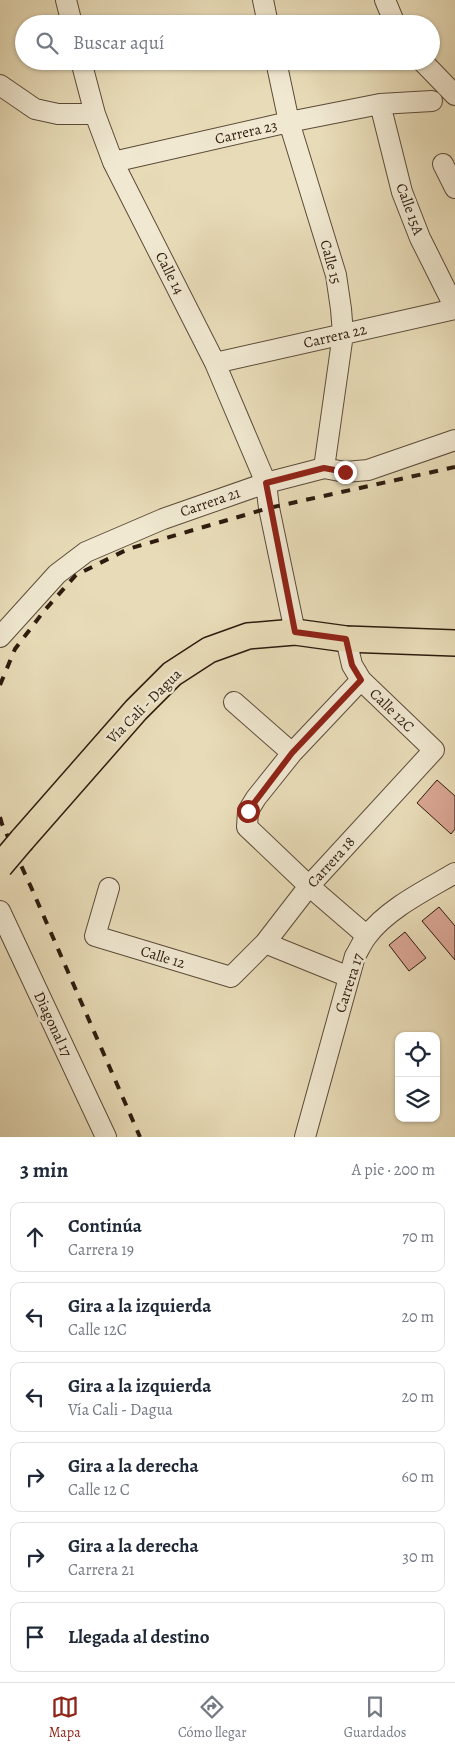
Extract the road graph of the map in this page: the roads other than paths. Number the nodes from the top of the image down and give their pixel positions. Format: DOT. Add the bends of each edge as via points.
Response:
graph roads {
  1 [pos="66,0"];
  2 [pos="263,0"];
  3 [pos="385,0"];
  4 [pos="70,15"];
  5 [pos="266,15"];
  6 [pos="391,15"];
  7 [pos="83,70"];
  8 [pos="278,70"];
  9 [pos="431,70"];
  10 [pos="0,84"];
  11 [pos="455,95"];
  12 [pos="432,101"];
  13 [pos="380,104"];
  14 [pos="94,114"];
  15 [pos="289,122"];
  16 [pos="113,162"];
  17 [pos="443,164"];
  18 [pos="455,188"];
  19 [pos="455,309"];
  20 [pos="343,334"];
  21 [pos="215,363"];
  22 [pos="455,440"];
  23 [pos="324,468"];
  24 [pos="266,483"];
  25 [pos="295,632"];
  26 [pos="0,637"];
  27 [pos="346,639"];
  28 [pos="454,644"];
  29 [pos="361,680"];
  30 [pos="234,702"];
  31 [pos="434,750"];
  32 [pos="292,753"];
  33 [pos="0,866"];
  34 [pos="455,873"];
  35 [pos="309,886"];
  36 [pos="109,888"];
  37 [pos="0,911"];
  38 [pos="367,936"];
  39 [pos="265,943"];
  40 [pos="231,977"];
  41 [pos="349,977"];
  42 [pos="106,1137"];
  43 [pos="304,1137"];
  1 -- 4 [label="street"];
  2 -- 5 [label="street"];
  3 -- 6 [label="street"];
  7 -- 14 [label="street, Calle 14"];
  8 -- 15 [label="street, Calle 15"];
  9 -- 11 [label="street"];
  10 -- 14 [label="street" via="35,109 58,114"];
  12 -- 13 [label="street, Carrera 23"];
  13 -- 15 [label="street, Carrera 23"];
  13 -- 19 [label="street, Calle 15A" via="402,192 420,238"];
  14 -- 16 [label="street, Calle 14"];
  15 -- 16 [label="street, Carrera 23"];
  15 -- 20 [label="street, Calle 15" via="336,275"];
  16 -- 21 [label="street, Calle 14"];
  17 -- 18 [label="street"];
  19 -- 20 [label="street, Carrera 22"];
  20 -- 21 [label="street, Carrera 22"];
  20 -- 23 [label="street, Calle 15"];
  21 -- 24 [label="street, Calle 14"];
  22 -- 23 [label="street, Carrera 21" via="368,470 345,472"];
  23 -- 24 [label="street, Carrera 21"];
  24 -- 25 [label="street, Calle 14"];
  24 -- 26 [label="street, Carrera 21" via="163,519 86,552 58,574"];
  25 -- 27 [label="main road, Vía Cali - Dagua"];
  25 -- 33 [label="main road, Vía Cali - Dagua, bridge" via="248,636 209,650 172,674 136,710"];
  27 -- 28 [label="main road, Vía Cali - Dagua"];
  27 -- 29 [label="street, Calle 12C" via="352,665"];
  29 -- 31 [label="street, Calle 12C"];
  29 -- 32 [label="street"];
  30 -- 32 [label="street"];
  31 -- 35 [label="street, Carrera 18"];
  32 -- 35 [label="street" via="248,811 247,827"];
  34 -- 38 [label="street, Carrera 17" via="384,919"];
  35 -- 38 [label="street"];
  35 -- 39 [label="street, Carrera 18"];
  36 -- 40 [label="street, Calle 12" via="95,936"];
  37 -- 42 [label="street, Diagonal 17"];
  38 -- 41 [label="street, Carrera 17" via="355,956"];
  39 -- 40 [label="street, Carrera 18"];
  39 -- 41 [label="street"];
  41 -- 43 [label="street, Carrera 17"];
}
